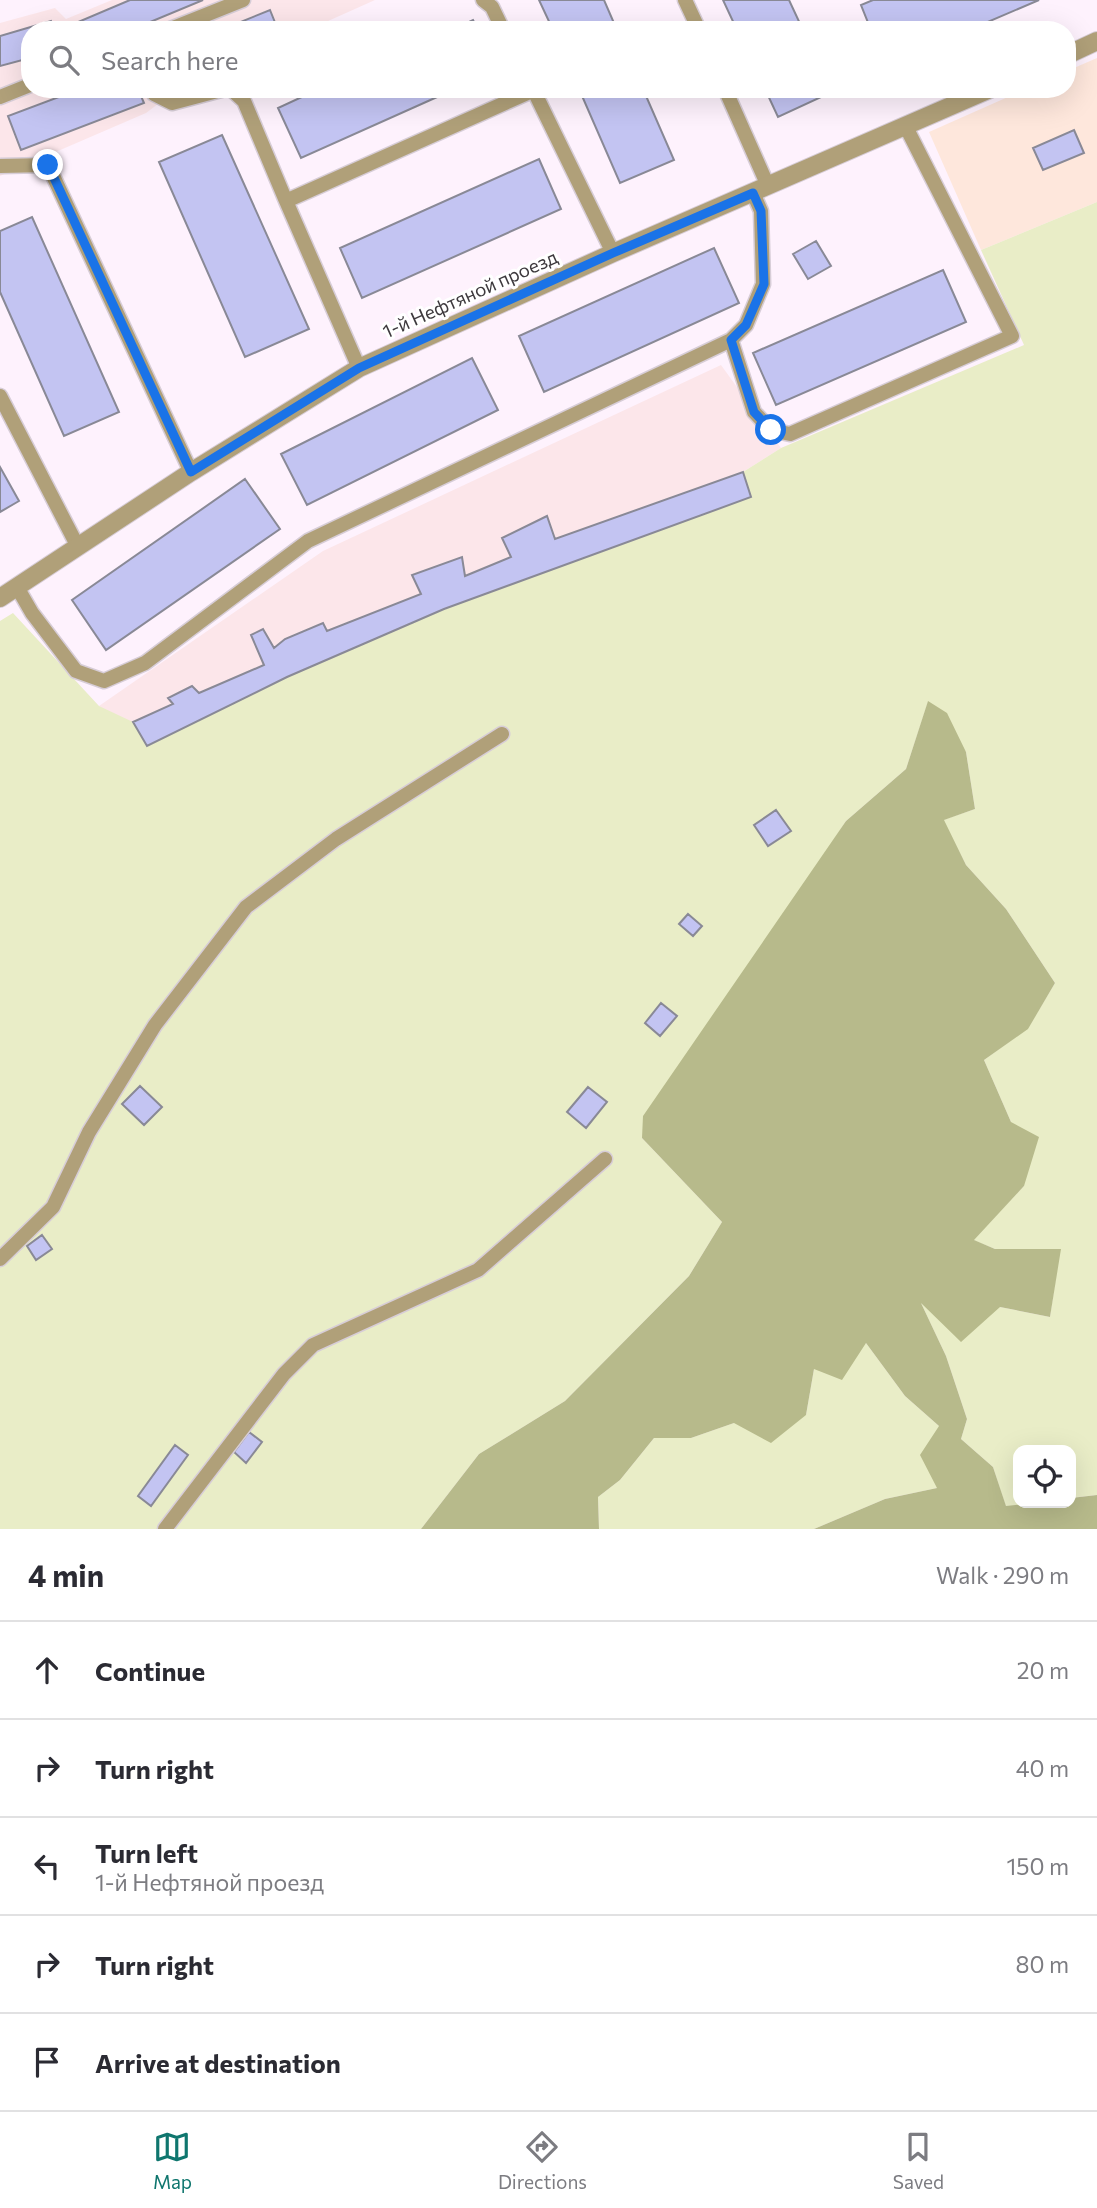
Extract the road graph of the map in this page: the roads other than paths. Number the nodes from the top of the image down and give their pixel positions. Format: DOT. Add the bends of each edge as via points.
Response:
graph roads {
  1 [pos="243,0"];
  2 [pos="483,0"];
  3 [pos="685,0"];
  4 [pos="190,21"];
  5 [pos="499,21"];
  6 [pos="695,21"];
  7 [pos="1097,41"];
  8 [pos="1076,51"];
  9 [pos="21,89"];
  10 [pos="0,97"];
  11 [pos="162,98"];
  12 [pos="192,98"];
  13 [pos="240,98"];
  14 [pos="515,98"];
  15 [pos="537,98"];
  16 [pos="728,98"];
  17 [pos="970,98"];
  18 [pos="906,127"];
  19 [pos="0,166"];
  20 [pos="761,189"];
  21 [pos="286,201"];
  22 [pos="613,253"];
  23 [pos="731,340"];
  24 [pos="359,368"];
  25 [pos="0,396"];
  26 [pos="5,419"];
  27 [pos="191,472"];
  28 [pos="78,547"];
  29 [pos="17,587"];
  30 [pos="0,598"];
  31 [pos="502,734"];
  32 [pos="605,1159"];
  33 [pos="0,1259"];
  34 [pos="165,1529"];
  1 -- 4 [label="lane"];
  2 -- 5 [label="lane"];
  3 -- 6 [label="lane"];
  7 -- 8 [label="street"];
  9 -- 10 [label="lane"];
  11 -- 12 [label="lane" via="173,103"];
  13 -- 21 [label="lane"];
  14 -- 21 [label="lane"];
  15 -- 22 [label="lane"];
  16 -- 20 [label="lane"];
  17 -- 18 [label="street, 1-й Нефтяной проезд"];
  18 -- 20 [label="street, 1-й Нефтяной проезд"];
  18 -- 23 [label="lane" via="1012,336 790,434 771,430 754,412"];
  19 -- 27 [label="lane" via="48,165"];
  20 -- 22 [label="street, 1-й Нефтяной проезд"];
  20 -- 23 [label="lane" via="764,284 746,325"];
  21 -- 24 [label="lane"];
  22 -- 24 [label="street, 1-й Нефтяной проезд"];
  23 -- 29 [label="lane" via="308,541 145,663 104,681 76,671"];
  24 -- 27 [label="street, 1-й Нефтяной проезд"];
  25 -- 26 [label="lane"];
  26 -- 28 [label="lane"];
  27 -- 28 [label="street, 1-й Нефтяной проезд"];
  28 -- 29 [label="street, 1-й Нефтяной проезд"];
  29 -- 30 [label="street, 1-й Нефтяной проезд"];
  31 -- 33 [label="lane" via="336,839 246,907 155,1025 89,1132 53,1207"];
  32 -- 34 [label="lane" via="478,1270 313,1345 284,1374"];
}
